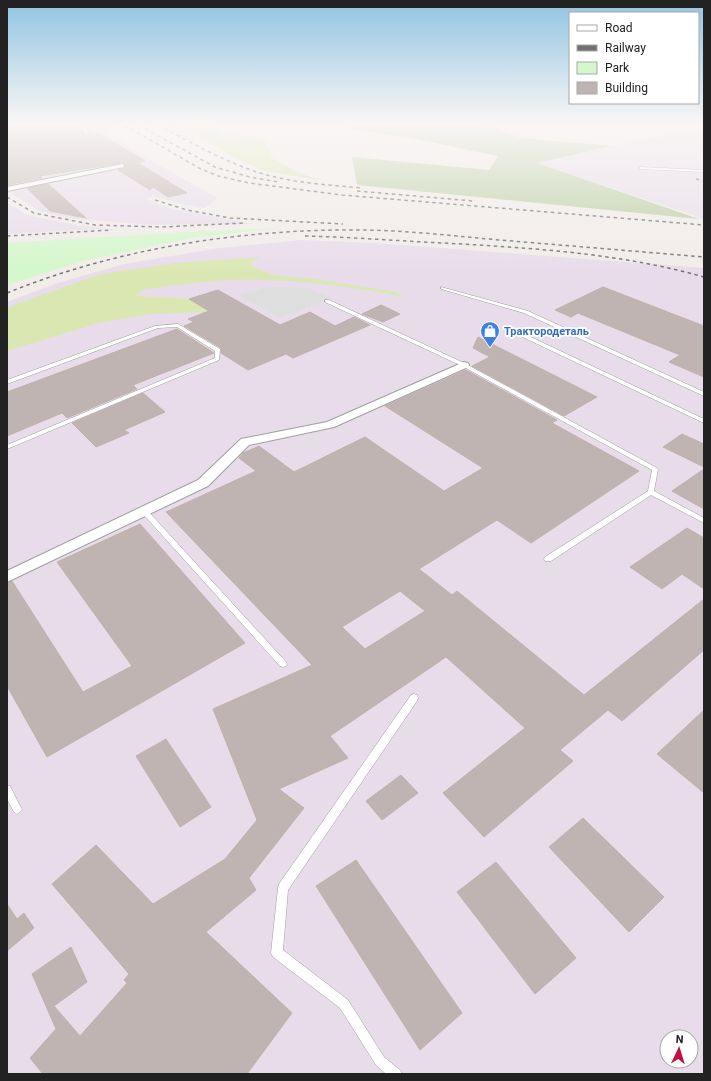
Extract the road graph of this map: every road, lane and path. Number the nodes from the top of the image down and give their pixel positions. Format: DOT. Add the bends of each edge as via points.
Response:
graph roads {
  1 [pos="90,172"];
  2 [pos="7,189"];
  3 [pos="443,288"];
  4 [pos="327,301"];
  5 [pos="514,332"];
  6 [pos="464,365"];
  7 [pos="7,382"];
  8 [pos="704,394"];
  9 [pos="704,421"];
  10 [pos="7,447"];
  11 [pos="651,492"];
  12 [pos="145,512"];
  13 [pos="704,521"];
  14 [pos="548,559"];
  15 [pos="7,577"];
  16 [pos="283,664"];
  17 [pos="414,698"];
  18 [pos="7,789"];
  19 [pos="16,809"];
  20 [pos="396,1074"];
  1 -- 2 [label="street"];
  3 -- 8 [label="lane" via="526,312"];
  4 -- 6 [label="lane"];
  5 -- 9 [label="lane"];
  6 -- 11 [label="lane" via="655,469"];
  6 -- 12 [label="street" via="330,425 245,442 203,483"];
  7 -- 10 [label="lane" via="157,327 178,325 218,350 217,359"];
  11 -- 13 [label="lane"];
  11 -- 14 [label="lane"];
  12 -- 15 [label="street"];
  12 -- 16 [label="lane"];
  17 -- 20 [label="lane" via="283,888 277,953 344,1004 380,1061"];
  18 -- 19 [label="lane"];
}
